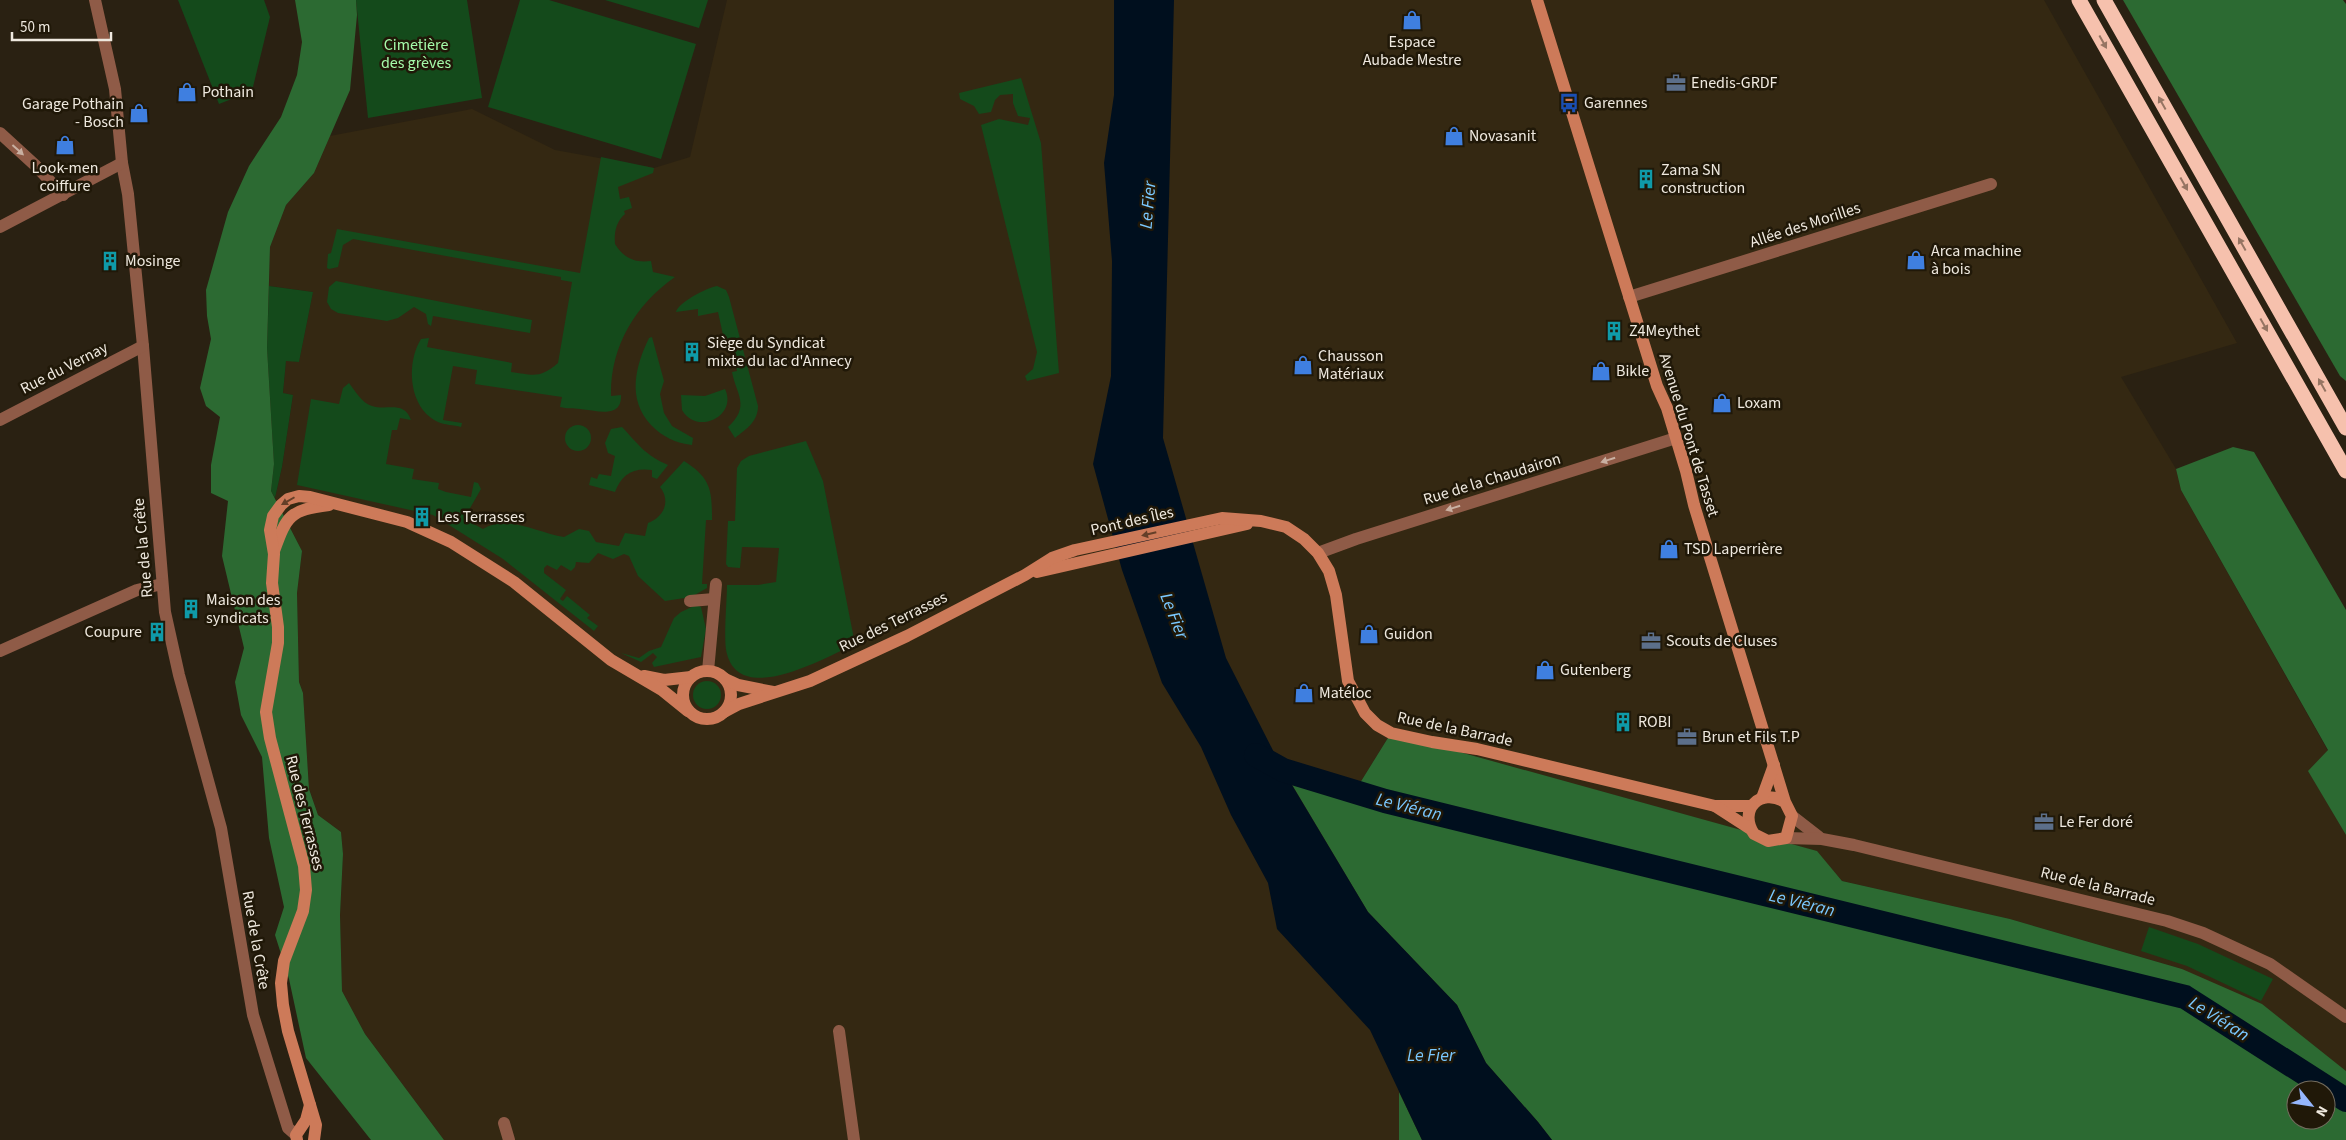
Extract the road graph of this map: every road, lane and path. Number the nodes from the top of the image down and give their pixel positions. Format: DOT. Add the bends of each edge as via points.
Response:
graph roads {
  1 [pos="95,0"];
  2 [pos="1537,0"];
  3 [pos="2080,0"];
  4 [pos="2104,0"];
  5 [pos="0,133"];
  6 [pos="122,163"];
  7 [pos="1991,184"];
  8 [pos="63,195"];
  9 [pos="0,227"];
  10 [pos="1629,297"];
  11 [pos="143,346"];
  12 [pos="0,420"];
  13 [pos="2346,428"];
  14 [pos="1676,438"];
  15 [pos="2346,471"];
  16 [pos="1198,529"];
  17 [pos="1318,553"];
  18 [pos="1077,556"];
  19 [pos="162,584"];
  20 [pos="716,584"];
  21 [pos="714,599"];
  22 [pos="690,601"];
  23 [pos="0,651"];
  24 [pos="708,671"];
  25 [pos="636,675"];
  26 [pos="691,677"];
  27 [pos="725,679"];
  28 [pos="773,692"];
  29 [pos="688,711"];
  30 [pos="724,712"];
  31 [pos="1774,765"];
  32 [pos="1762,798"];
  33 [pos="1785,802"];
  34 [pos="1715,806"];
  35 [pos="1751,806"];
  36 [pos="1792,816"];
  37 [pos="1749,828"];
  38 [pos="1786,838"];
  39 [pos="1822,839"];
  40 [pos="2346,1017"];
  41 [pos="839,1031"];
  42 [pos="310,1105"];
  43 [pos="504,1123"];
  44 [pos="297,1137"];
  45 [pos="314,1138"];
  46 [pos="509,1140"];
  47 [pos="854,1140"];
  1 -- 6 [label="street, Rue de la Crête" via="115,89"];
  2 -- 10 [label="street, Avenue du Pont de Tasset"];
  3 -- 15 [label="highway, one-way"];
  13 -- 4 [label="highway, one-way"];
  5 -- 8 [label="street, one-way"];
  6 -- 8 [label="street"];
  6 -- 11 [label="street, Rue de la Crête"];
  7 -- 10 [label="street, Allée des Morilles"];
  8 -- 9 [label="street"];
  10 -- 14 [label="street, Avenue du Pont de Tasset"];
  11 -- 12 [label="street, Rue du Vernay"];
  11 -- 19 [label="street, Rue de la Crête"];
  14 -- 17 [label="street, Rue de la Chaudairon, one-way" via="1356,538"];
  14 -- 31 [label="street, Avenue du Pont de Tasset"];
  16 -- 17 [label="street, Rue de la Barrade" via="1261,521 1286,527"];
  16 -- 18 [label="street, Pont des Îles"];
  17 -- 34 [label="street, Rue de la Barrade" via="1336,595 1348,681 1365,713 1377,725 1391,733 1476,749"];
  18 -- 28 [label="street, Rue des Terrasses" via="1025,575 907,636 810,680"];
  19 -- 23 [label="street" via="137,590"];
  19 -- 44 [label="street, Rue de la Crête" via="173,648 221,828 253,1014 276,1085 291,1108"];
  20 -- 21 [label="street"];
  21 -- 22 [label="street"];
  21 -- 24 [label="street"];
  24 -- 26 [label="street"];
  24 -- 27 [label="street"];
  25 -- 26 [label="street, Rue des Terrasses" via="664,680"];
  25 -- 29 [label="street, Rue des Terrasses"];
  25 -- 42 [label="street, Rue des Terrasses" via="611,660 506,577 451,542 407,522 299,496 288,499 273,516 270,530 274,554 272,583 278,643 266,712 304,866 306,890 303,911 284,961 281,983 288,1031"];
  26 -- 29 [label="street" via="683,694"];
  27 -- 28 [label="street, Rue des Terrasses"];
  27 -- 30 [label="street" via="731,696"];
  28 -- 30 [label="street, Rue des Terrasses"];
  29 -- 30 [label="street" via="705,719"];
  31 -- 32 [label="street"];
  31 -- 33 [label="street, Avenue du Pont de Tasset"];
  32 -- 33 [label="street" via="1770,796"];
  32 -- 35 [label="street"];
  33 -- 36 [label="street"];
  34 -- 35 [label="street, Rue de la Barrade"];
  34 -- 37 [label="street, Rue de la Barrade"];
  35 -- 37 [label="street"];
  36 -- 38 [label="street"];
  36 -- 39 [label="street, Rue de la Barrade"];
  37 -- 38 [label="street" via="1760,839"];
  38 -- 39 [label="street, Rue de la Barrade"];
  39 -- 40 [label="street, Rue de la Barrade" via="1968,871 2203,933 2270,964"];
  41 -- 47 [label="street"];
  42 -- 44 [label="street"];
  42 -- 45 [label="street, Rue des Terrasses" via="316,1125"];
  43 -- 46 [label="street"];
  44 -- 45 [label="street, Rue des Terrasses"];
}
